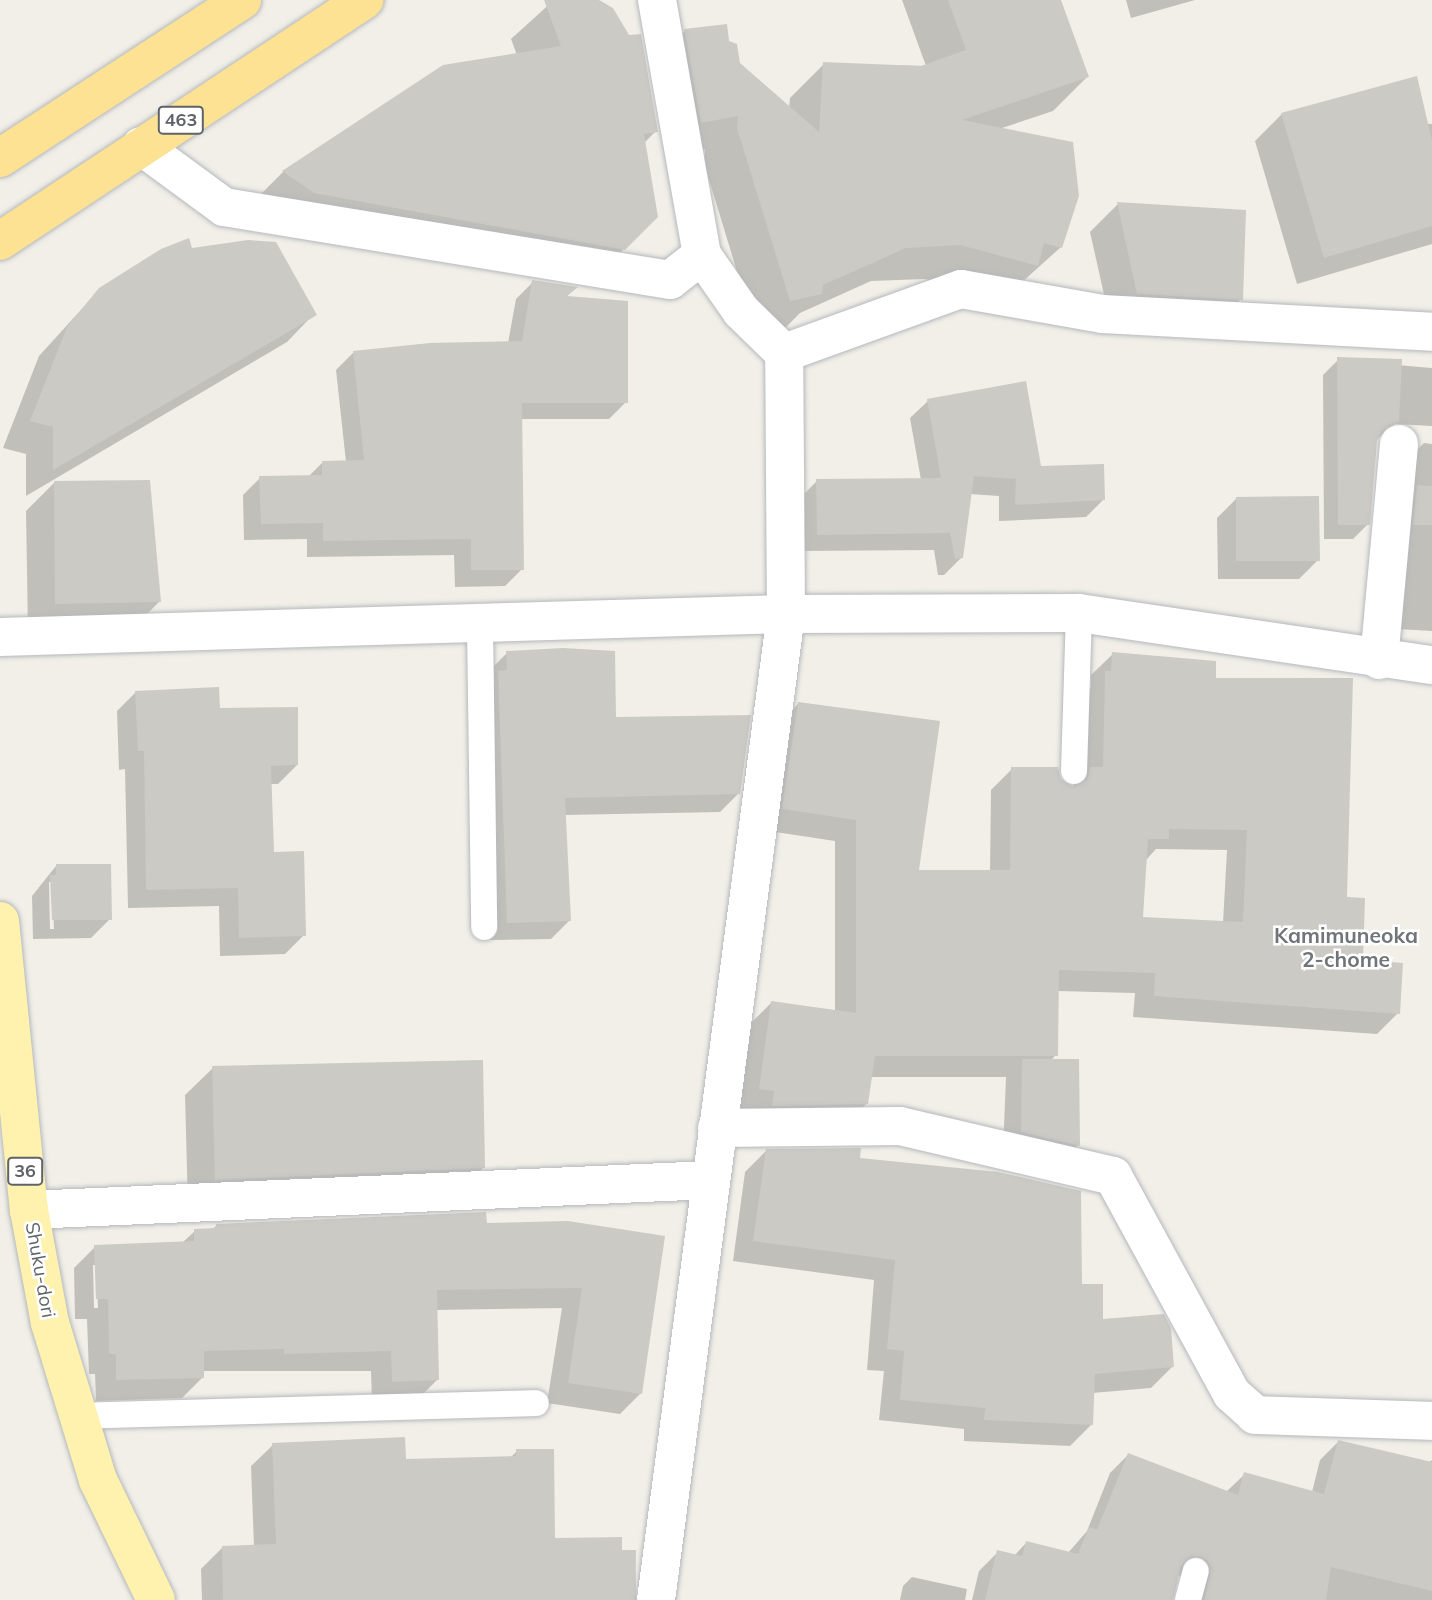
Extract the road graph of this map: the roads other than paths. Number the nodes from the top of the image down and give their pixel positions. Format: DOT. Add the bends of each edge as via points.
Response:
graph roads {
  1 [pos="242,0"];
  2 [pos="364,0"];
  3 [pos="657,0"];
  4 [pos="141,146"];
  5 [pos="0,158"];
  6 [pos="0,241"];
  7 [pos="702,255"];
  8 [pos="1432,332"];
  9 [pos="784,353"];
  10 [pos="1399,444"];
  11 [pos="1079,612"];
  12 [pos="786,614"];
  13 [pos="480,625"];
  14 [pos="0,637"];
  15 [pos="1379,660"];
  16 [pos="1432,665"];
  17 [pos="1074,771"];
  18 [pos="484,927"];
  19 [pos="1,936"];
  20 [pos="717,1128"];
  21 [pos="710,1180"];
  22 [pos="29,1210"];
  23 [pos="536,1403"];
  24 [pos="77,1416"];
  25 [pos="1432,1421"];
  26 [pos="1196,1571"];
  27 [pos="156,1600"];
  28 [pos="656,1600"];
  29 [pos="1188,1600"];
  1 -- 5 [label="highway"];
  2 -- 4 [label="highway, 463"];
  3 -- 7 [label="street"];
  4 -- 6 [label="highway, 463"];
  4 -- 7 [label="street" via="224,207 670,280"];
  7 -- 9 [label="street" via="741,311"];
  8 -- 9 [label="street" via="1103,314 961,289"];
  9 -- 12 [label="street"];
  10 -- 15 [label="street"];
  11 -- 12 [label="street"];
  11 -- 15 [label="street"];
  11 -- 17 [label="lane"];
  12 -- 13 [label="street"];
  12 -- 20 [label="street"];
  13 -- 14 [label="street"];
  13 -- 18 [label="lane"];
  15 -- 16 [label="street"];
  19 -- 22 [label="main road, Shuku-dori / 36"];
  20 -- 21 [label="street"];
  20 -- 25 [label="street" via="900,1126 1113,1176 1232,1394 1255,1415"];
  21 -- 22 [label="street"];
  21 -- 28 [label="street"];
  22 -- 24 [label="main road, Shuku-dori / 36" via="50,1324"];
  23 -- 24 [label="lane"];
  24 -- 27 [label="main road, Shuku-dori / 36" via="98,1480"];
  26 -- 29 [label="lane"];
}
